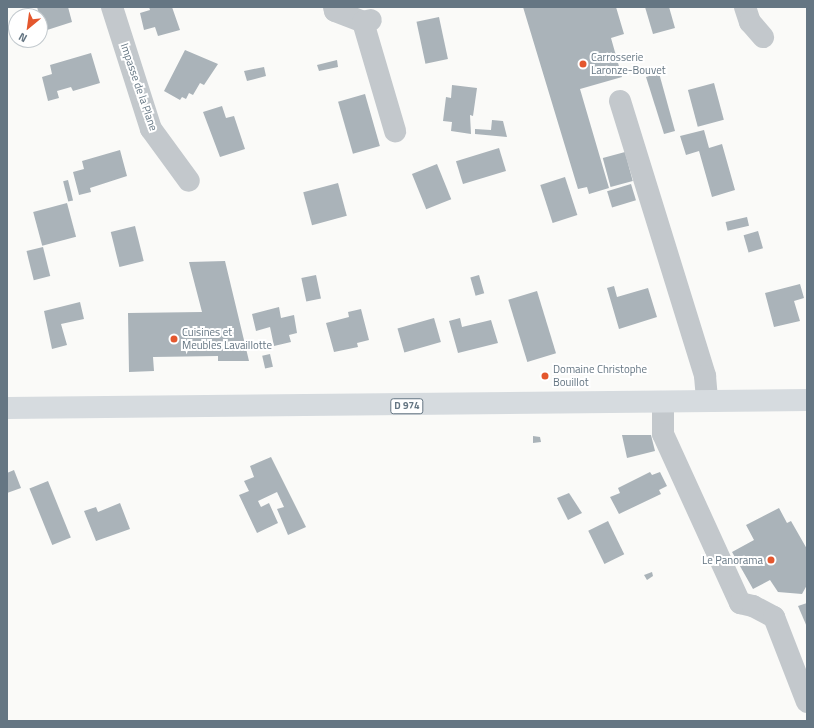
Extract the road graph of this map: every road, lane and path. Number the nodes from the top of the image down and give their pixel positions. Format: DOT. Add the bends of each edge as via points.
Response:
graph roads {
  1 [pos="112,7"];
  2 [pos="334,7"];
  3 [pos="745,7"];
  4 [pos="763,37"];
  5 [pos="620,101"];
  6 [pos="395,131"];
  7 [pos="189,181"];
  8 [pos="807,400"];
  9 [pos="707,401"];
  10 [pos="663,402"];
  11 [pos="7,408"];
  12 [pos="807,702"];
  1 -- 7 [label="street, Impasse de la Plane" via="151,129"];
  2 -- 6 [label="street" via="335,11 367,21"];
  3 -- 4 [label="street" via="750,22"];
  5 -- 9 [label="street" via="705,376"];
  8 -- 9 [label="main road, D 974"];
  9 -- 10 [label="main road, D 974"];
  10 -- 11 [label="main road, D 974"];
  10 -- 12 [label="street" via="663,434 740,603 753,606 774,617"];
}
